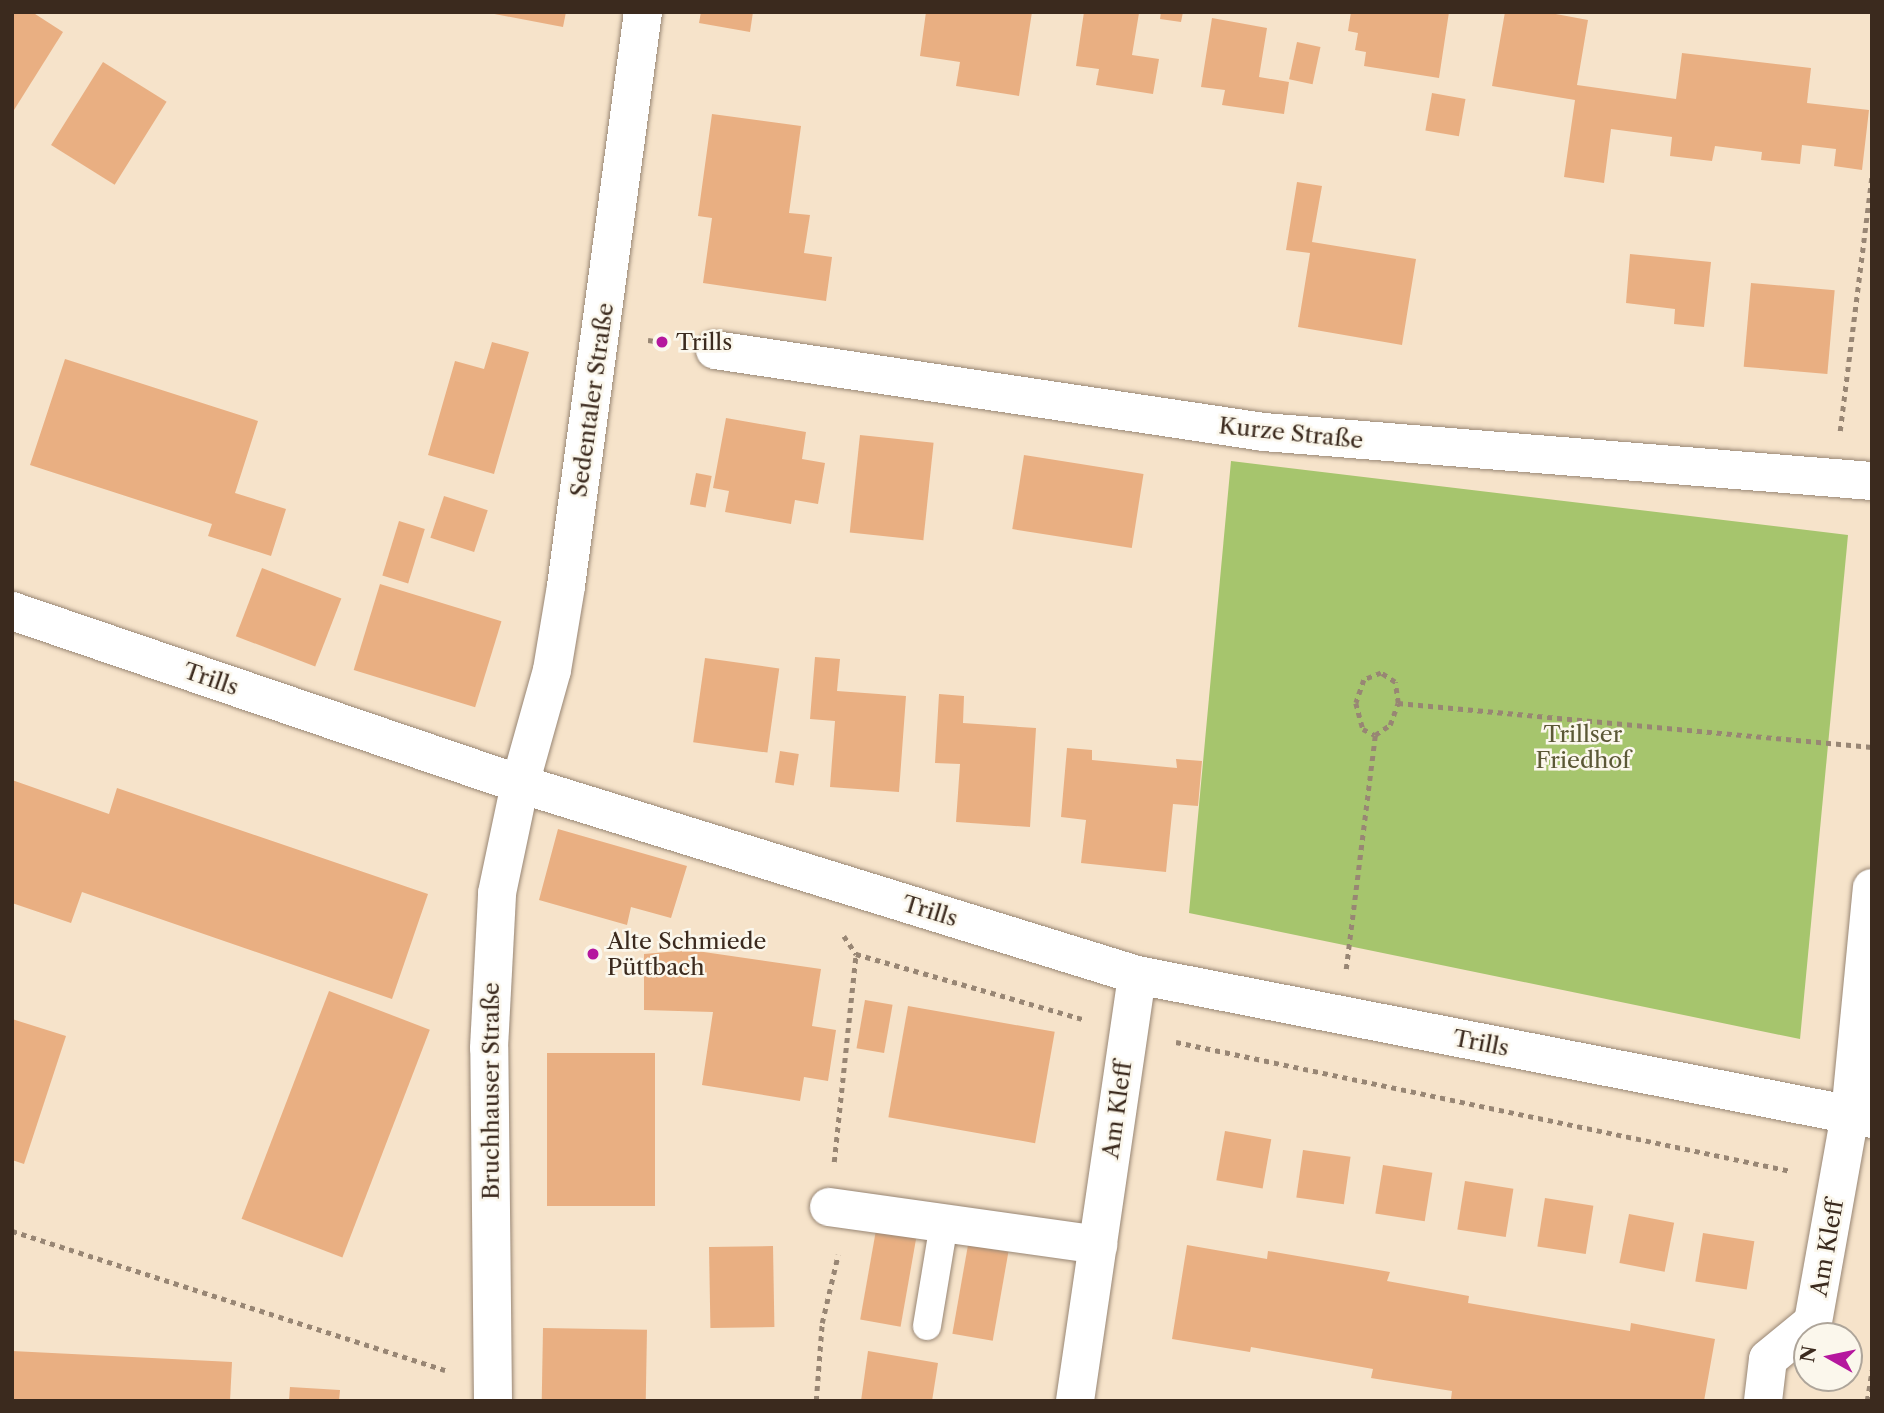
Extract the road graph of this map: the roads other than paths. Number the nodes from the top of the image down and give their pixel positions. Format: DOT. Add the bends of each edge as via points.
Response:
graph roads {
  1 [pos="643,12"];
  2 [pos="699,348"];
  3 [pos="1853,479"];
  4 [pos="12,611"];
  5 [pos="520,784"];
  6 [pos="1872,888"];
  7 [pos="1137,975"];
  8 [pos="1861,1117"];
  9 [pos="839,1209"];
  10 [pos="944,1223"];
  11 [pos="1098,1245"];
  12 [pos="927,1326"];
  13 [pos="493,1393"];
  14 [pos="1074,1401"];
  15 [pos="1763,1401"];
  1 -- 5 [label="street, Sedentaler Straße" via="552,670"];
  2 -- 3 [label="street, Kurze Straße" via="1264,432"];
  4 -- 5 [label="street, Trills"];
  5 -- 7 [label="street, Trills"];
  5 -- 13 [label="street, Bruchhauser Straße" via="497,893 491,957"];
  6 -- 8 [label="street, Am Kleff"];
  7 -- 8 [label="street, Trills"];
  7 -- 11 [label="street, Am Kleff"];
  8 -- 15 [label="street, Am Kleff" via="1813,1322 1768,1359"];
  9 -- 10 [label="street"];
  10 -- 11 [label="street"];
  10 -- 12 [label="lane"];
  11 -- 14 [label="street, Am Kleff"];
}
